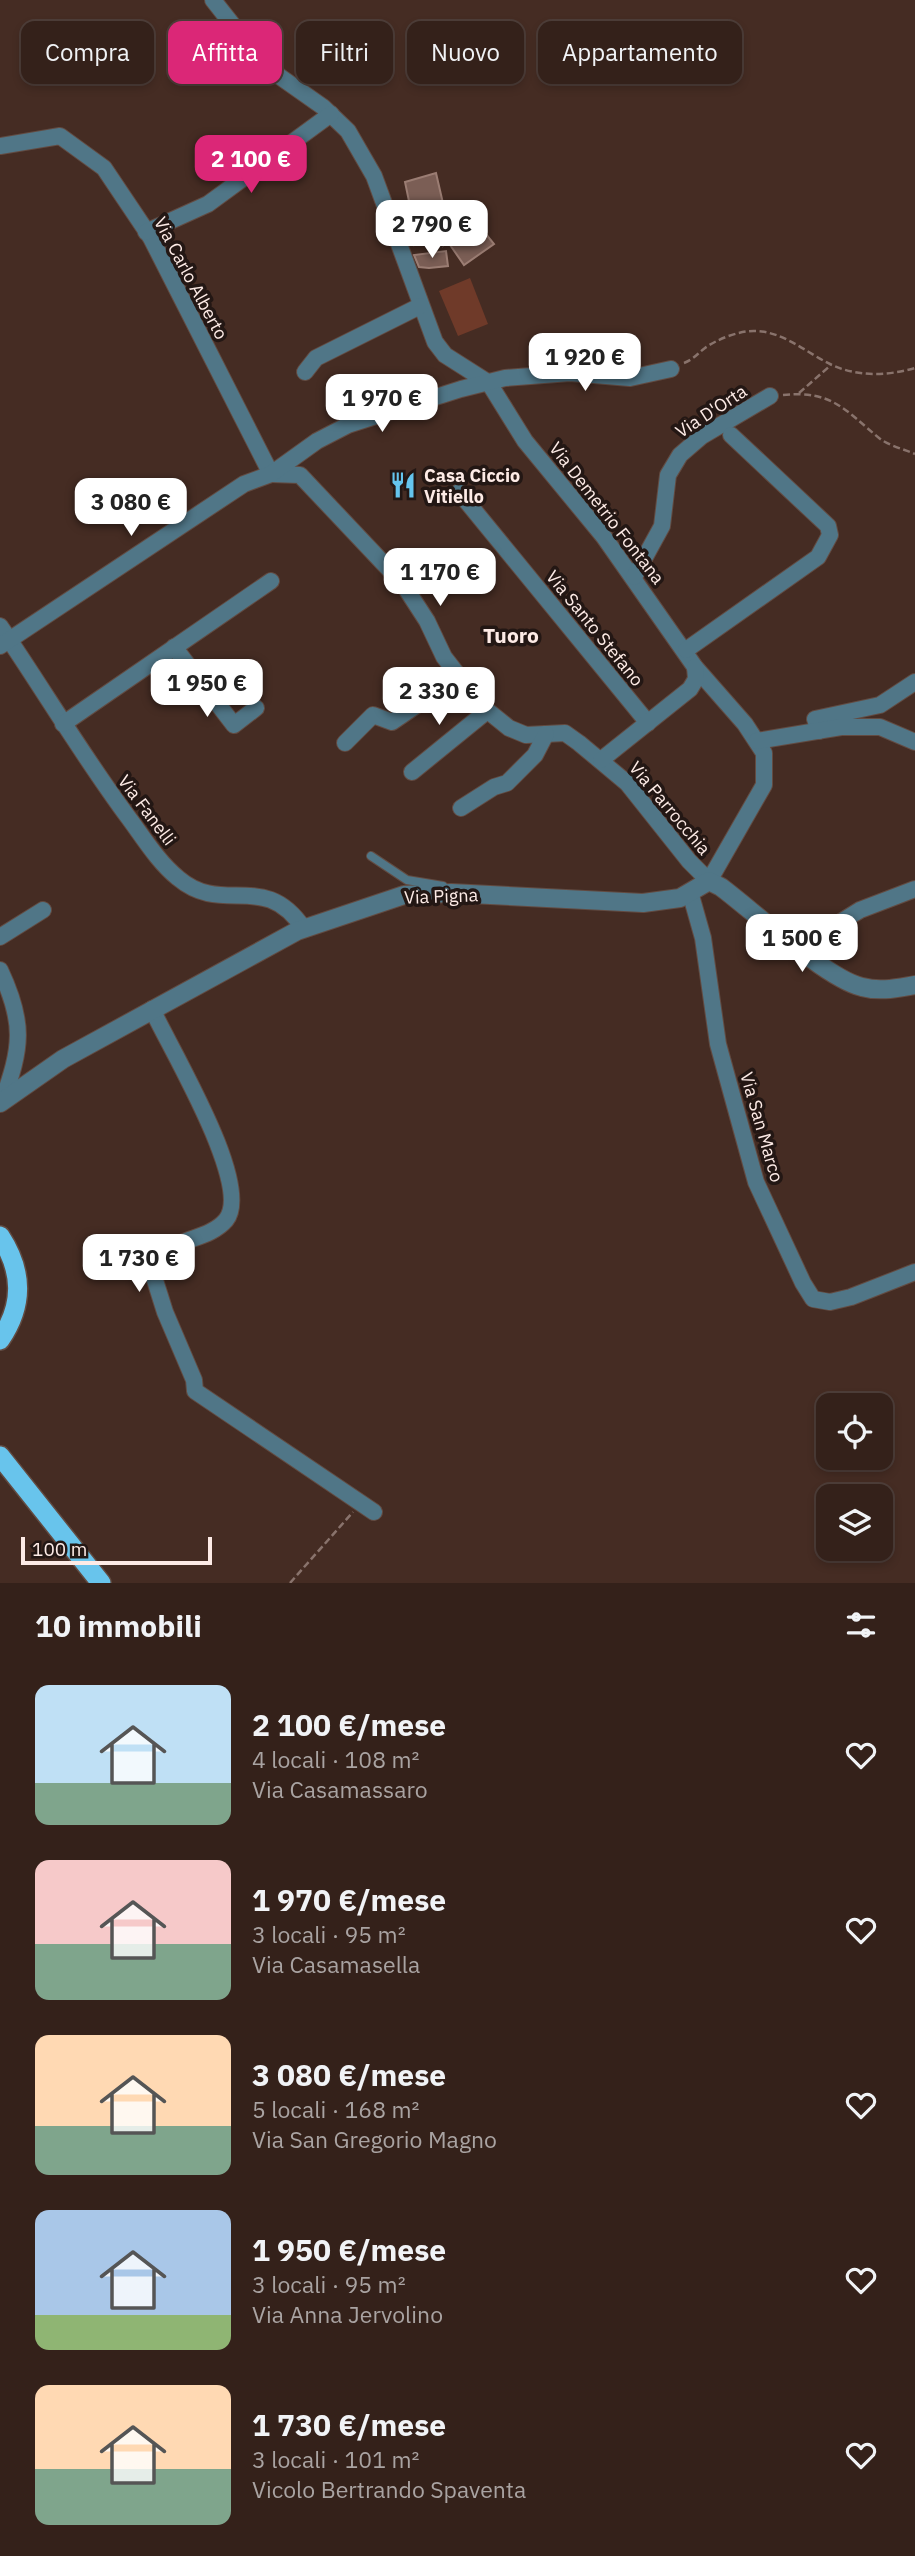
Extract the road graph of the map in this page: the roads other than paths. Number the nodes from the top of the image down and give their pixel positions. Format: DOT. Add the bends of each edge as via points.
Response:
graph roads {
  1 [pos="213,0"];
  2 [pos="331,114"];
  3 [pos="0,146"];
  4 [pos="146,232"];
  5 [pos="419,306"];
  6 [pos="671,369"];
  7 [pos="305,372"];
  8 [pos="489,383"];
  9 [pos="771,396"];
  10 [pos="731,435"];
  11 [pos="271,474"];
  12 [pos="459,492"];
  13 [pos="634,577"];
  14 [pos="271,580"];
  15 [pos="0,626"];
  16 [pos="5,644"];
  17 [pos="174,647"];
  18 [pos="686,650"];
  19 [pos="695,667"];
  20 [pos="458,677"];
  21 [pos="915,682"];
  22 [pos="256,709"];
  23 [pos="487,711"];
  24 [pos="63,723"];
  25 [pos="648,723"];
  26 [pos="819,731"];
  27 [pos="546,734"];
  28 [pos="757,741"];
  29 [pos="915,742"];
  30 [pos="345,743"];
  31 [pos="601,760"];
  32 [pos="412,772"];
  33 [pos="461,808"];
  34 [pos="371,856"];
  35 [pos="709,881"];
  36 [pos="915,889"];
  37 [pos="690,892"];
  38 [pos="525,897"];
  39 [pos="43,910"];
  40 [pos="304,929"];
  41 [pos="0,937"];
  42 [pos="799,948"];
  43 [pos="0,970"];
  44 [pos="915,985"];
  45 [pos="152,1009"];
  46 [pos="1,1102"];
  47 [pos="0,1236"];
  48 [pos="915,1272"];
  49 [pos="0,1340"];
  50 [pos="0,1456"];
  51 [pos="367,1508"];
  52 [pos="101,1583"];
  1 -- 2 [label="street" via="254,52"];
  2 -- 4 [label="street" via="208,204"];
  2 -- 5 [label="street" via="348,131 374,176"];
  3 -- 4 [label="street, Via Carlo Alberto" via="60,136 104,169"];
  4 -- 11 [label="street, Via Carlo Alberto"];
  5 -- 7 [label="street" via="316,358"];
  5 -- 8 [label="street" via="445,355"];
  6 -- 8 [label="street" via="630,378 570,373"];
  8 -- 11 [label="street" via="348,425"];
  8 -- 13 [label="street, Via Demetrio Fontana" via="525,441"];
  9 -- 13 [label="street, Via D'Orta" via="702,436 680,455 668,475 662,526"];
  10 -- 18 [label="street" via="828,526 830,535 818,557"];
  11 -- 16 [label="street" via="244,484"];
  11 -- 20 [label="street, Via Parrocchia" via="300,475 403,584"];
  12 -- 25 [label="street, Via Santo Stefano"];
  13 -- 18 [label="street, Via Demetrio Fontana"];
  14 -- 17 [label="street"];
  15 -- 16 [label="street, Via Fanelli"];
  16 -- 24 [label="street, Via Fanelli"];
  17 -- 22 [label="street" via="234,725"];
  17 -- 24 [label="street"];
  18 -- 19 [label="street, Via Demetrio Fontana"];
  19 -- 25 [label="street" via="696,679 690,689"];
  19 -- 28 [label="street, Via Demetrio Fontana"];
  20 -- 23 [label="street, Via Parrocchia"];
  20 -- 30 [label="street" via="392,722 373,715"];
  21 -- 26 [label="street" via="880,705 815,719"];
  23 -- 27 [label="street, Via Parrocchia" via="526,735"];
  23 -- 32 [label="street"];
  24 -- 40 [label="street, Via Fanelli" via="101,781 177,877 206,894 266,896 295,915"];
  25 -- 31 [label="street"];
  26 -- 28 [label="street"];
  26 -- 29 [label="street" via="880,727"];
  27 -- 31 [label="street, Via Parrocchia" via="565,733"];
  27 -- 33 [label="street" via="535,755 507,783"];
  28 -- 35 [label="street" via="764,753 764,785"];
  31 -- 35 [label="street, Via Parrocchia" via="627,783"];
  34 -- 38 [label="lane" via="415,883 498,890"];
  35 -- 37 [label="street, Via Pigna"];
  35 -- 42 [label="street"];
  36 -- 42 [label="street" via="860,910"];
  37 -- 38 [label="street, Via Pigna" via="680,898 643,902"];
  37 -- 48 [label="street, Via San Marco" via="703,937 718,1044 756,1182 803,1283 813,1299 830,1302"];
  38 -- 40 [label="street, Via Pigna" via="404,895"];
  39 -- 41 [label="street"];
  40 -- 45 [label="street, Via Pigna"];
  42 -- 44 [label="street" via="859,987 885,990"];
  43 -- 46 [label="street" via="20,1024 12,1075"];
  45 -- 46 [label="street, Via Pigna" via="63,1059"];
  45 -- 51 [label="street" via="216,1138 234,1201 227,1220 153,1263 161,1301 195,1391"];
  47 -- 49 [label="highway" via="14,1259 19,1302"];
  50 -- 52 [label="highway"];
}
